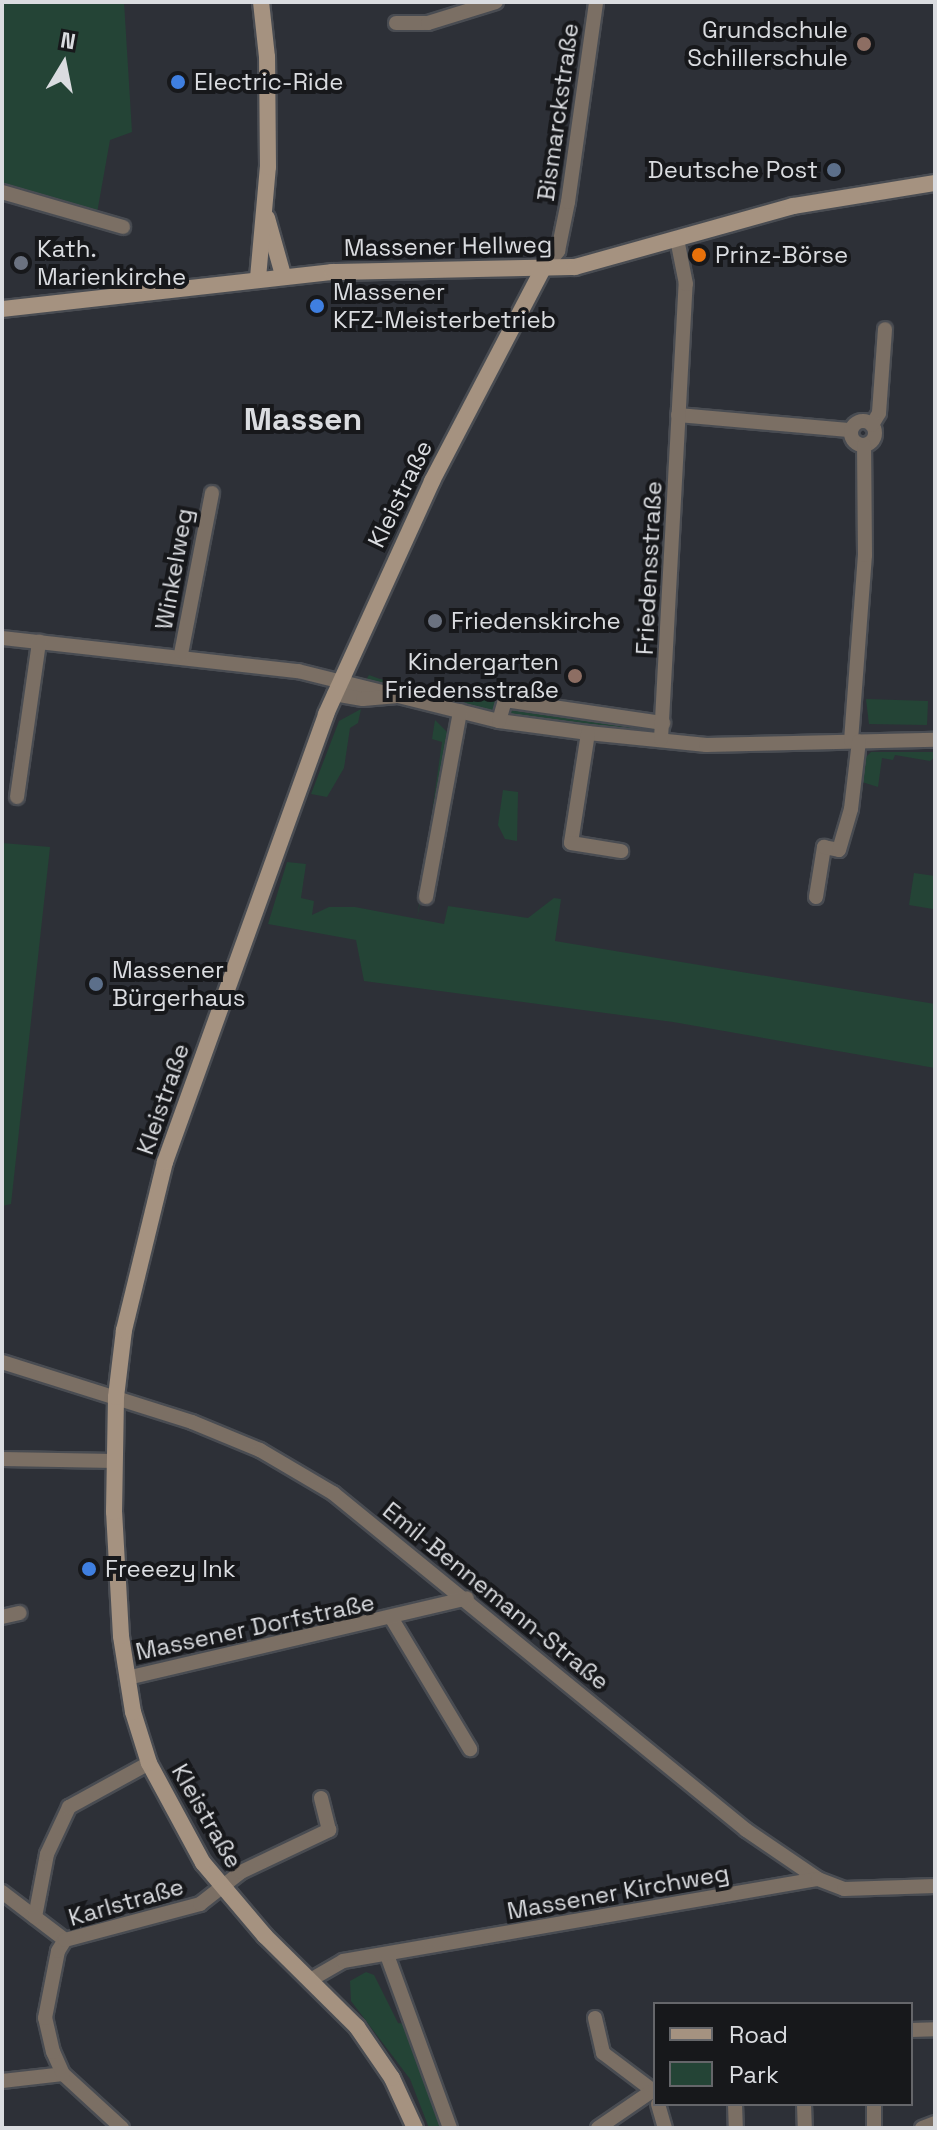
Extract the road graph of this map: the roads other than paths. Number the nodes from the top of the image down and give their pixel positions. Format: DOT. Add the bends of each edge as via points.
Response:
graph roads {
  1 [pos="261,2"];
  2 [pos="496,2"];
  3 [pos="596,2"];
  4 [pos="396,23"];
  5 [pos="935,183"];
  6 [pos="2,192"];
  7 [pos="267,218"];
  8 [pos="123,227"];
  9 [pos="677,239"];
  10 [pos="542,271"];
  11 [pos="283,275"];
  12 [pos="258,278"];
  13 [pos="2,309"];
  14 [pos="885,329"];
  15 [pos="678,415"];
  16 [pos="872,425"];
  17 [pos="851,430"];
  18 [pos="864,445"];
  19 [pos="212,493"];
  20 [pos="2,638"];
  21 [pos="39,642"];
  22 [pos="181,654"];
  23 [pos="338,686"];
  24 [pos="460,711"];
  25 [pos="499,721"];
  26 [pos="663,723"];
  27 [pos="588,733"];
  28 [pos="661,739"];
  29 [pos="935,740"];
  30 [pos="855,741"];
  31 [pos="17,797"];
  32 [pos="621,851"];
  33 [pos="426,897"];
  34 [pos="816,897"];
  35 [pos="2,1362"];
  36 [pos="116,1397"];
  37 [pos="2,1459"];
  38 [pos="115,1461"];
  39 [pos="467,1598"];
  40 [pos="20,1613"];
  41 [pos="2,1617"];
  42 [pos="392,1619"];
  43 [pos="127,1678"];
  44 [pos="470,1749"];
  45 [pos="149,1763"];
  46 [pos="321,1798"];
  47 [pos="818,1879"];
  48 [pos="935,1886"];
  49 [pos="221,1889"];
  50 [pos="2,1892"];
  51 [pos="35,1917"];
  52 [pos="65,1940"];
  53 [pos="387,1955"];
  54 [pos="312,1979"];
  55 [pos="595,2018"];
  56 [pos="935,2029"];
  57 [pos="913,2030"];
  58 [pos="63,2074"];
  59 [pos="2,2081"];
  60 [pos="653,2089"];
  61 [pos="653,2091"];
  62 [pos="659,2106"];
  63 [pos="735,2106"];
  64 [pos="804,2106"];
  65 [pos="874,2106"];
  66 [pos="935,2123"];
  67 [pos="122,2128"];
  68 [pos="415,2128"];
  69 [pos="450,2128"];
  70 [pos="598,2128"];
  71 [pos="665,2128"];
  72 [pos="736,2128"];
  73 [pos="805,2128"];
  74 [pos="874,2128"];
  75 [pos="922,2128"];
  1 -- 7 [label="main road" via="267,57"];
  2 -- 4 [label="street" via="428,23"];
  3 -- 10 [label="street, Bismarckstraße" via="568,202 558,251"];
  5 -- 9 [label="main road, Massener Hellweg" via="793,206"];
  6 -- 8 [label="street"];
  7 -- 11 [label="main road"];
  7 -- 12 [label="main road"];
  9 -- 10 [label="main road, Massener Hellweg"];
  9 -- 15 [label="street, Friedensstraße" via="686,284"];
  10 -- 11 [label="main road, Massener Hellweg" via="386,269"];
  10 -- 23 [label="main road, Kleistraße" via="432,481"];
  11 -- 12 [label="main road, Massener Hellweg"];
  12 -- 13 [label="main road, Massener Hellweg"];
  14 -- 16 [label="street" via="879,413"];
  15 -- 17 [label="street"];
  15 -- 26 [label="street, Friedensstraße"];
  16 -- 17 [label="street" via="862,421"];
  16 -- 18 [label="street" via="873,439"];
  17 -- 18 [label="street" via="853,441"];
  18 -- 30 [label="street" via="865,555"];
  19 -- 22 [label="street, Winkelweg"];
  20 -- 21 [label="street, Winkelweg"];
  21 -- 22 [label="street, Winkelweg"];
  21 -- 31 [label="street"];
  22 -- 23 [label="street, Winkelweg"];
  23 -- 24 [label="street, Winkelweg"];
  23 -- 36 [label="main road, Kleistraße" via="165,1162 124,1330"];
  24 -- 25 [label="street, Winkelweg"];
  24 -- 33 [label="street"];
  25 -- 26 [label="street" via="505,700"];
  25 -- 27 [label="street, Winkelweg"];
  26 -- 28 [label="street, Friedensstraße"];
  27 -- 28 [label="street, Winkelweg"];
  27 -- 32 [label="street" via="571,843"];
  28 -- 30 [label="street, Winkelweg" via="706,745"];
  29 -- 30 [label="street, Winkelweg"];
  30 -- 34 [label="street" via="851,809 839,850 824,847"];
  35 -- 36 [label="street, Emil-Bennemann-Straße"];
  36 -- 38 [label="main road, Kleistraße"];
  36 -- 39 [label="street, Emil-Bennemann-Straße" via="260,1450 309,1478"];
  37 -- 38 [label="street"];
  38 -- 43 [label="main road, Kleistraße" via="116,1557"];
  39 -- 42 [label="street, Massener Dorfstraße"];
  39 -- 47 [label="street, Emil-Bennemann-Straße" via="746,1830"];
  40 -- 41 [label="street"];
  42 -- 43 [label="street, Massener Dorfstraße"];
  42 -- 44 [label="street, Massener Dorfstraße"];
  43 -- 45 [label="main road, Kleistraße"];
  45 -- 49 [label="main road, Kleistraße" via="179,1827"];
  45 -- 51 [label="street" via="69,1807 47,1854"];
  46 -- 49 [label="street, Kleistraße" via="329,1830 279,1851"];
  47 -- 48 [label="street, Massener Kirchweg" via="844,1889"];
  47 -- 53 [label="street, Massener Kirchweg"];
  49 -- 52 [label="street, Karlstraße" via="200,1904"];
  49 -- 54 [label="main road, Kleistraße"];
  50 -- 51 [label="street"];
  51 -- 52 [label="street"];
  52 -- 58 [label="street, Karlstraße" via="54,1964 45,2018"];
  53 -- 54 [label="street, Massener Kirchweg" via="343,1961"];
  53 -- 69 [label="street"];
  54 -- 68 [label="main road, Kleistraße" via="374,2050"];
  55 -- 60 [label="street" via="603,2053"];
  56 -- 57 [label="street"];
  58 -- 59 [label="street"];
  58 -- 67 [label="street, Karlstraße"];
  61 -- 70 [label="street"];
  62 -- 71 [label="street"];
  63 -- 72 [label="street"];
  64 -- 73 [label="street"];
  65 -- 74 [label="street"];
  66 -- 75 [label="street"];
}
